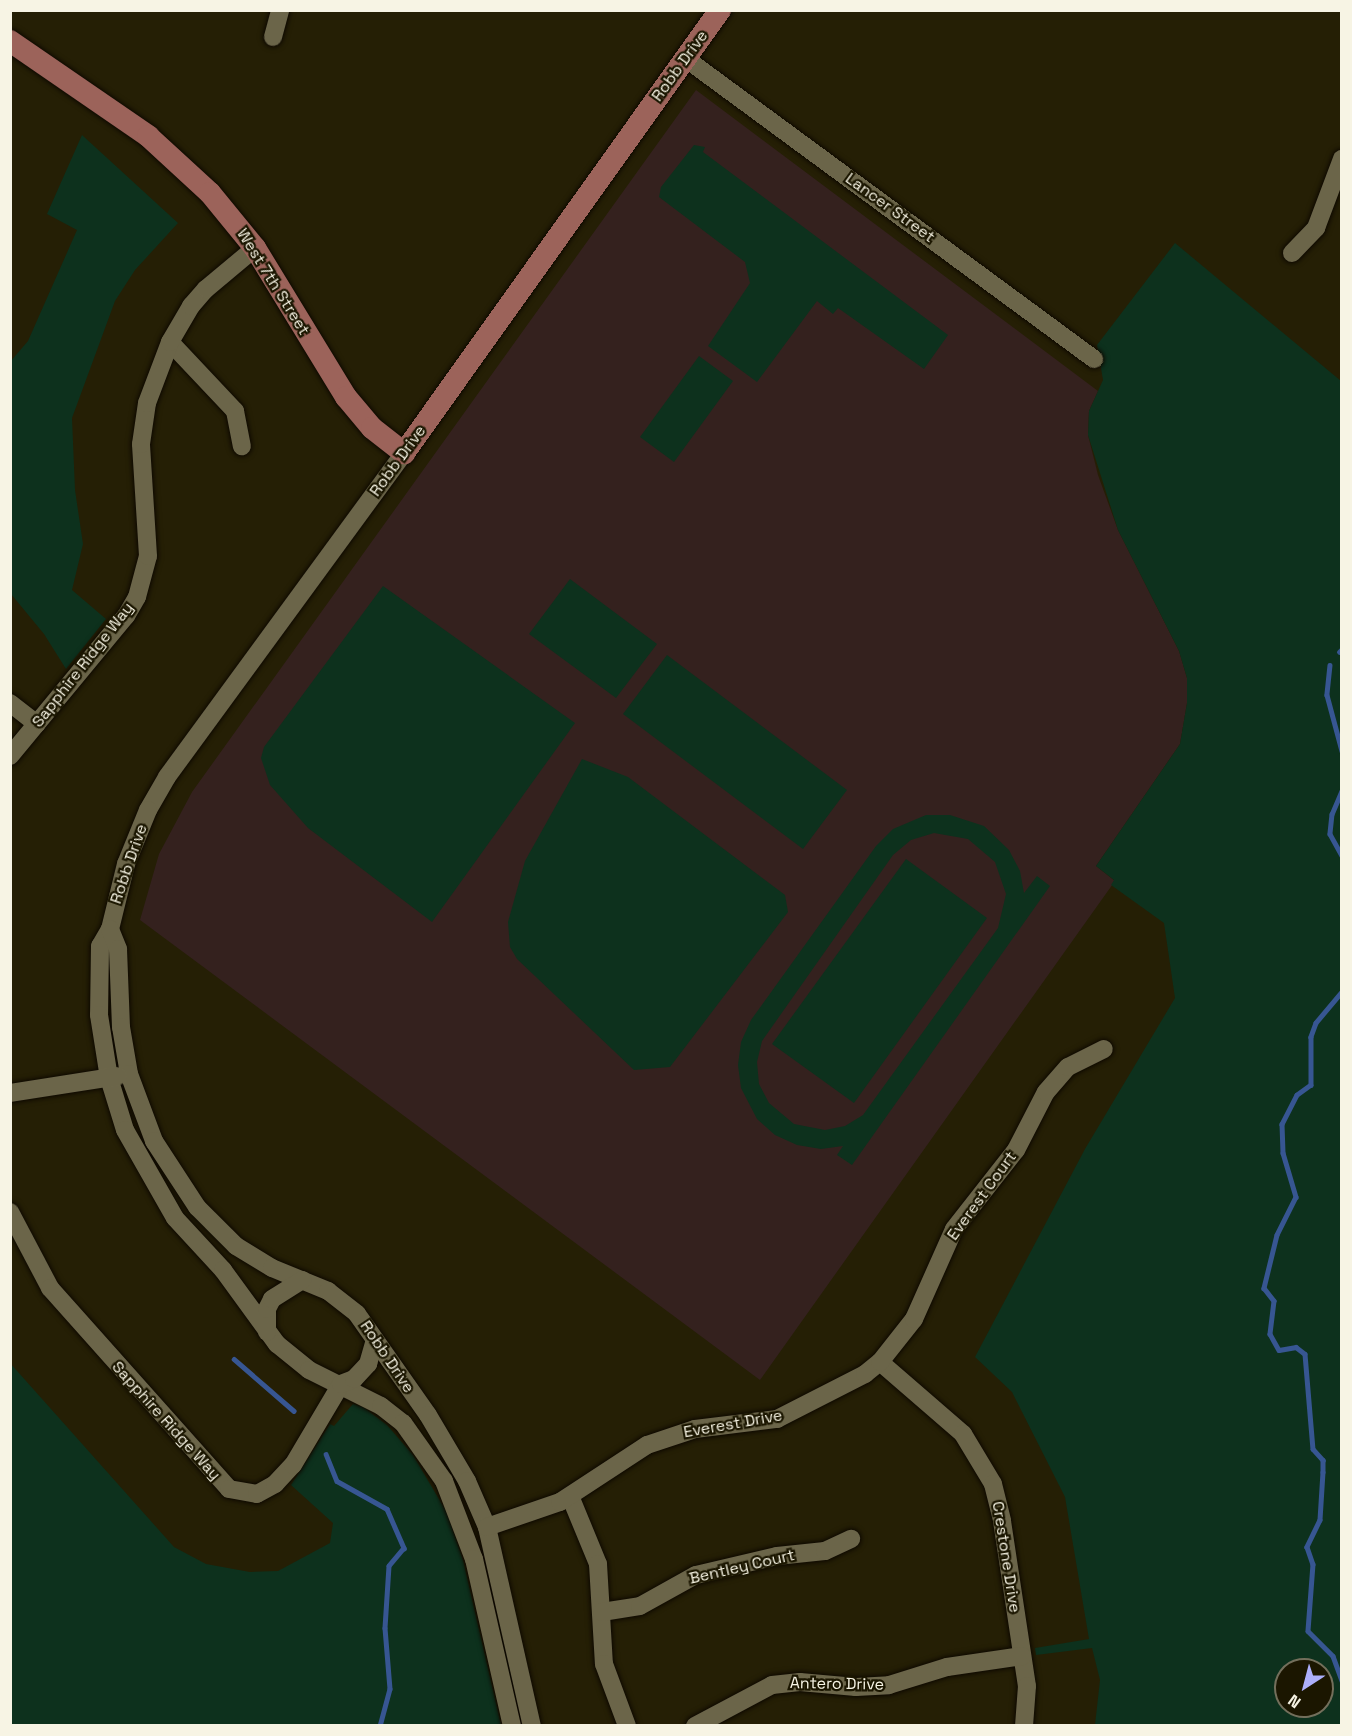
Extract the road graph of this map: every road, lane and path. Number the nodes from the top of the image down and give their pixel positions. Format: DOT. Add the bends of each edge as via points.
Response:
graph roads {
  1 [pos="280,10"];
  2 [pos="720,10"];
  3 [pos="273,38"];
  4 [pos="10,41"];
  5 [pos="685,58"];
  6 [pos="1341,159"];
  7 [pos="255,248"];
  8 [pos="1292,253"];
  9 [pos="170,342"];
  10 [pos="1094,359"];
  11 [pos="242,446"];
  12 [pos="404,453"];
  13 [pos="10,703"];
  14 [pos="37,724"];
  15 [pos="10,756"];
  16 [pos="110,929"];
  17 [pos="1104,1049"];
  18 [pos="129,1074"];
  19 [pos="109,1078"];
  20 [pos="10,1093"];
  21 [pos="10,1212"];
  22 [pos="302,1280"];
  23 [pos="267,1333"];
  24 [pos="375,1340"];
  25 [pos="880,1362"];
  26 [pos="341,1384"];
  27 [pos="570,1496"];
  28 [pos="487,1527"];
  29 [pos="851,1539"];
  30 [pos="602,1612"];
  31 [pos="1022,1656"];
  32 [pos="512,1725"];
  33 [pos="532,1725"];
  34 [pos="627,1725"];
  35 [pos="695,1725"];
  36 [pos="1024,1725"];
  1 -- 3 [label="street"];
  2 -- 5 [label="main road, Robb Drive"];
  4 -- 7 [label="main road, West 7th Street" via="171,155 210,193"];
  5 -- 10 [label="street, Lancer Street"];
  5 -- 12 [label="main road, Robb Drive"];
  6 -- 8 [label="street" via="1316,228"];
  7 -- 9 [label="street, Sapphire Ridge Way" via="206,289"];
  7 -- 12 [label="main road, West 7th Street" via="346,397 372,428"];
  9 -- 11 [label="street" via="235,411"];
  9 -- 14 [label="street, Sapphire Ridge Way" via="142,424 148,537 144,578 126,615"];
  12 -- 16 [label="street, Robb Drive" via="167,777 134,842"];
  13 -- 14 [label="street"];
  14 -- 15 [label="street, Sapphire Ridge Way"];
  16 -- 18 [label="street, Robb Drive" via="118,949 121,1027"];
  16 -- 19 [label="street, Robb Drive" via="100,946 98,971 99,1015"];
  17 -- 25 [label="street, Everest Court" via="1068,1067 1046,1092 1016,1150 954,1229 914,1318"];
  18 -- 19 [label="street"];
  18 -- 22 [label="street, Robb Drive" via="154,1141 197,1207 236,1246"];
  19 -- 20 [label="street"];
  19 -- 23 [label="street, Robb Drive" via="135,1153 164,1202 234,1285"];
  21 -- 26 [label="street, Sapphire Ridge Way" via="50,1288 229,1489 257,1494 275,1484 293,1465"];
  22 -- 23 [label="street" via="272,1299 267,1309"];
  22 -- 24 [label="street, Robb Drive" via="344,1302 362,1319"];
  23 -- 26 [label="street, Robb Drive" via="299,1364"];
  24 -- 26 [label="street" via="369,1364"];
  24 -- 28 [label="street, Robb Drive" via="448,1447"];
  25 -- 27 [label="street, Everest Drive" via="842,1389 777,1419 695,1429 646,1445"];
  25 -- 31 [label="street, Crestone Drive" via="963,1434 986,1468 1002,1521"];
  26 -- 32 [label="street, Robb Drive" via="403,1423 444,1481 474,1559"];
  27 -- 28 [label="street, Everest Drive"];
  27 -- 30 [label="street" via="598,1564"];
  28 -- 33 [label="street, Robb Drive"];
  29 -- 30 [label="street, Bentley Court" via="825,1551 777,1556 696,1575 640,1606"];
  30 -- 34 [label="street" via="604,1664"];
  31 -- 35 [label="street, Antero Drive" via="946,1667 889,1685 772,1685"];
  31 -- 36 [label="street, Crestone Drive" via="1027,1686"];
}
